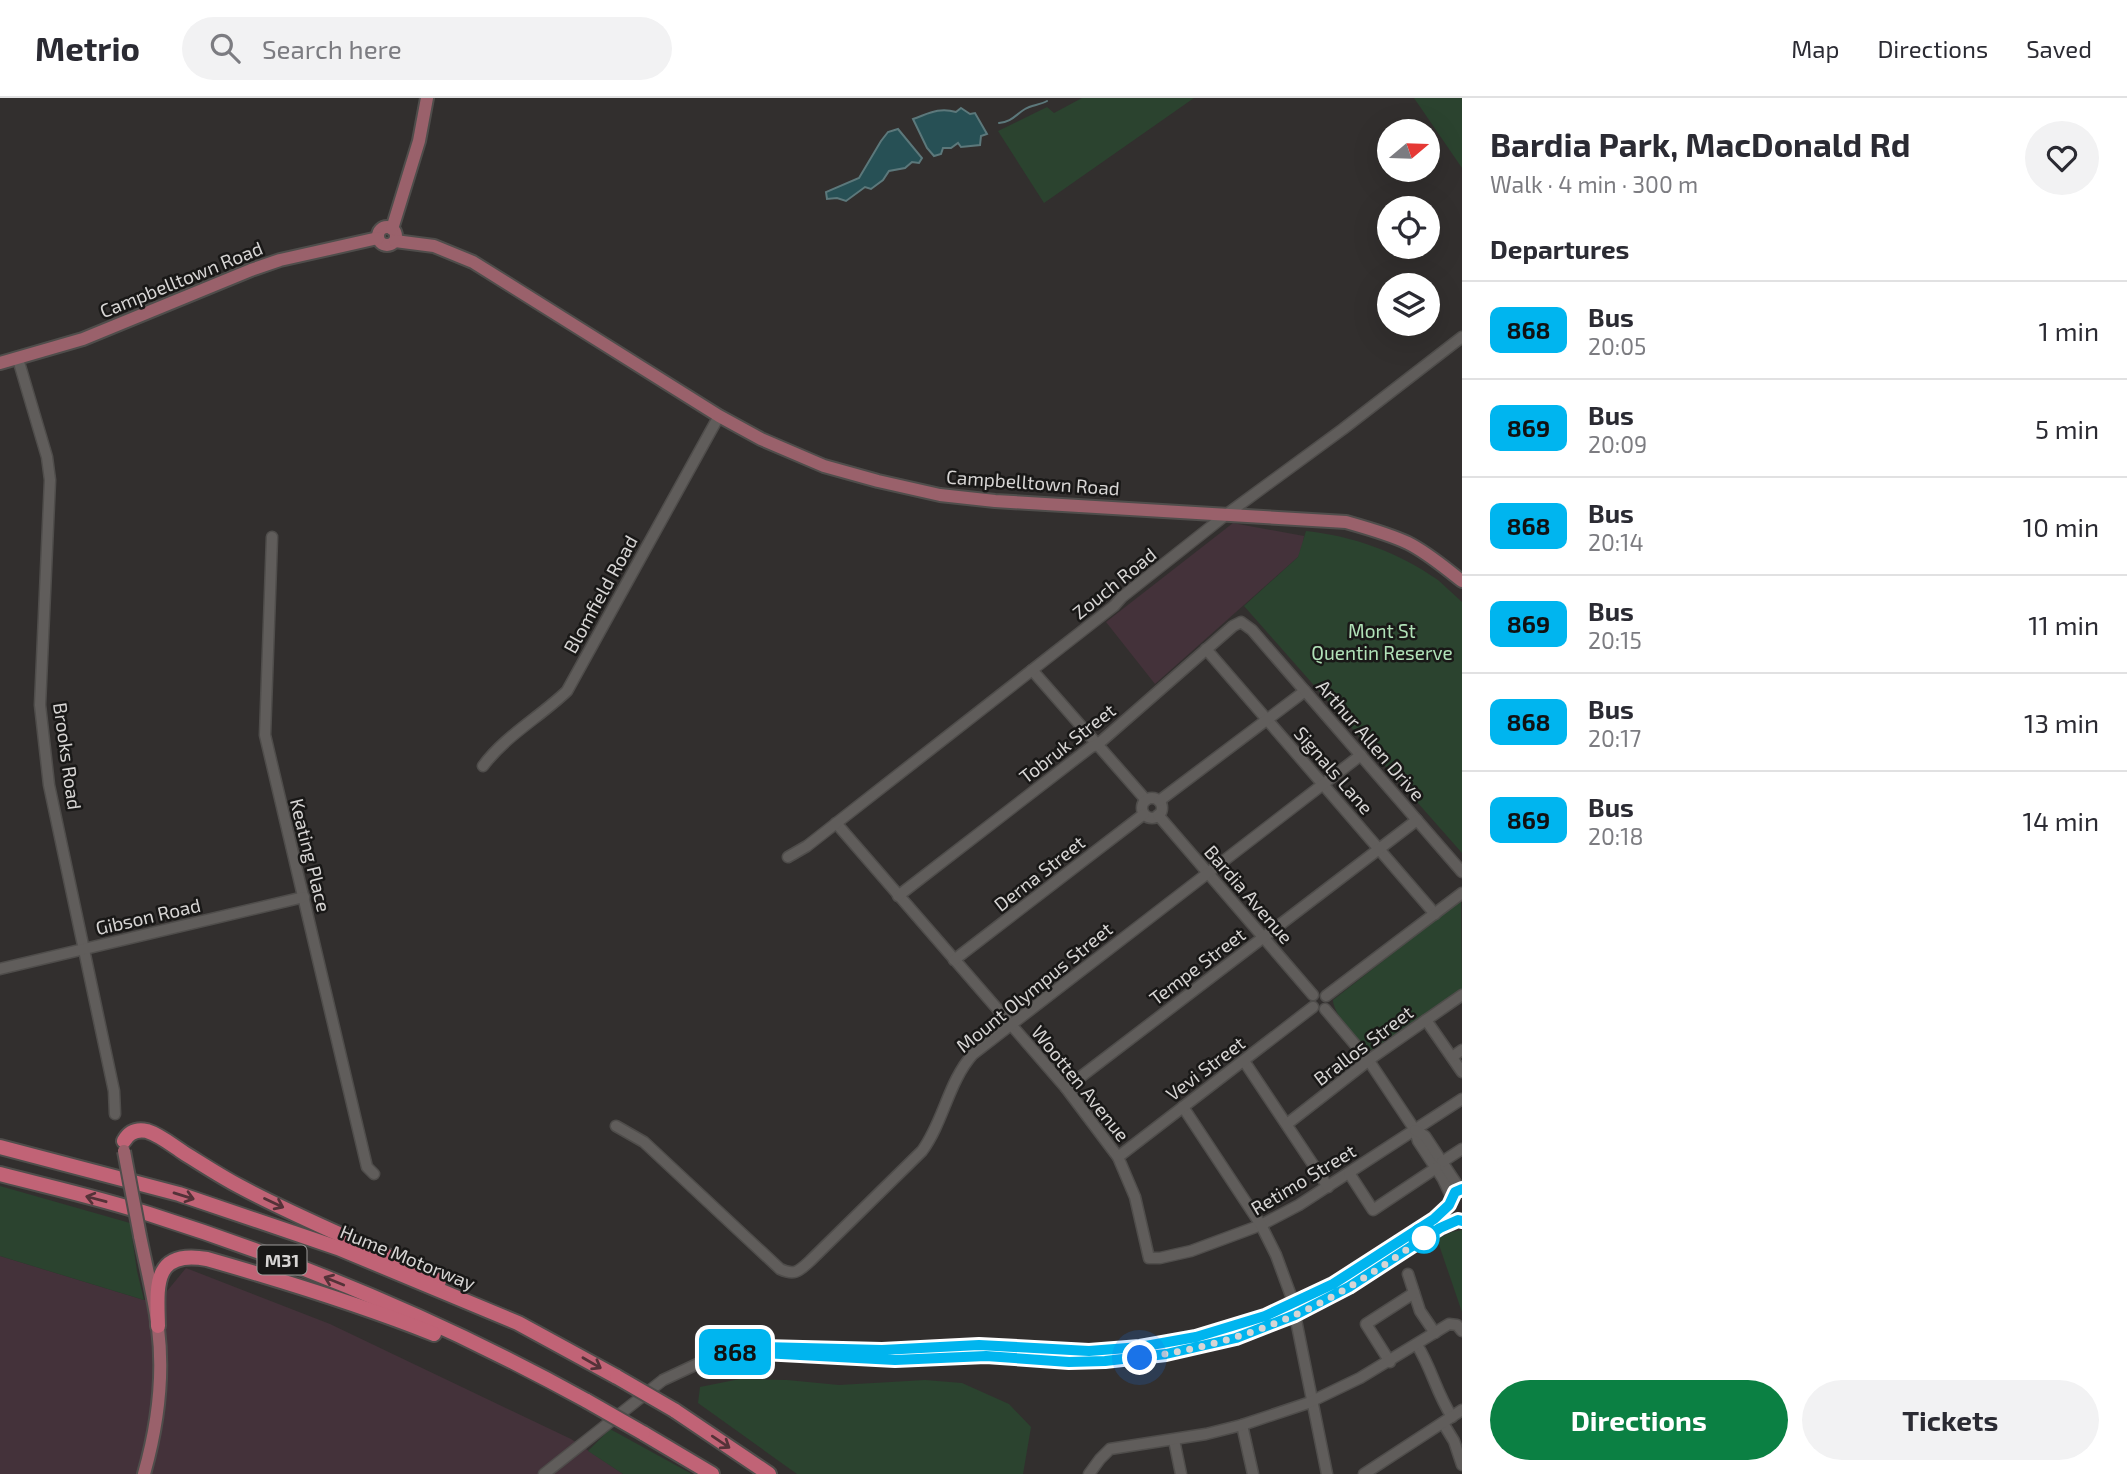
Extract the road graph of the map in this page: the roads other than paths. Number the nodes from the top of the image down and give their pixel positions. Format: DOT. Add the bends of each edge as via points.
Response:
graph roads {
  1 [pos="427,98"];
  2 [pos="394,235"];
  3 [pos="1462,337"];
  4 [pos="18,359"];
  5 [pos="0,363"];
  6 [pos="719,416"];
  7 [pos="1199,512"];
  8 [pos="1227,514"];
  9 [pos="1204,533"];
  10 [pos="272,537"];
  11 [pos="1462,581"];
  12 [pos="1252,630"];
  13 [pos="1206,649"];
  14 [pos="1032,670"];
  15 [pos="1305,691"];
  16 [pos="1267,720"];
  17 [pos="1097,745"];
  18 [pos="1361,755"];
  19 [pos="483,766"];
  20 [pos="1323,784"];
  21 [pos="1146,800"];
  22 [pos="1159,801"];
  23 [pos="1144,814"];
  24 [pos="1158,815"];
  25 [pos="1417,820"];
  26 [pos="836,823"];
  27 [pos="1379,849"];
  28 [pos="789,857"];
  29 [pos="1462,872"];
  30 [pos="1208,873"];
  31 [pos="1462,893"];
  32 [pos="898,896"];
  33 [pos="304,897"];
  34 [pos="1435,914"];
  35 [pos="1263,937"];
  36 [pos="84,949"];
  37 [pos="954,960"];
  38 [pos="0,969"];
  39 [pos="1313,995"];
  40 [pos="1462,995"];
  41 [pos="1326,996"];
  42 [pos="1313,1007"];
  43 [pos="1325,1009"];
  44 [pos="1426,1020"];
  45 [pos="1010,1024"];
  46 [pos="1462,1050"];
  47 [pos="1452,1058"];
  48 [pos="1244,1061"];
  49 [pos="1369,1061"];
  50 [pos="1462,1072"];
  51 [pos="1066,1088"];
  52 [pos="1462,1099"];
  53 [pos="1183,1108"];
  54 [pos="116,1114"];
  55 [pos="1287,1124"];
  56 [pos="617,1126"];
  57 [pos="1415,1129"];
  58 [pos="124,1146"];
  59 [pos="0,1147"];
  60 [pos="1462,1149"];
  61 [pos="1118,1157"];
  62 [pos="1439,1165"];
  63 [pos="1349,1173"];
  64 [pos="0,1174"];
  65 [pos="374,1174"];
  66 [pos="1328,1187"];
  67 [pos="1455,1195"];
  68 [pos="1460,1221"];
  69 [pos="1261,1225"];
  70 [pos="1149,1258"];
  71 [pos="1408,1274"];
  72 [pos="1414,1293"];
  73 [pos="1294,1304"];
  74 [pos="1295,1315"];
  75 [pos="518,1323"];
  76 [pos="158,1326"];
  77 [pos="1462,1331"];
  78 [pos="1435,1334"];
  79 [pos="1417,1345"];
  80 [pos="729,1354"];
  81 [pos="1390,1362"];
  82 [pos="551,1382"];
  83 [pos="1312,1401"];
  84 [pos="1462,1410"];
  85 [pos="1448,1420"];
  86 [pos="1242,1425"];
  87 [pos="1174,1440"];
  88 [pos="1462,1465"];
  89 [pos="144,1474"];
  90 [pos="544,1474"];
  91 [pos="712,1474"];
  92 [pos="769,1474"];
  93 [pos="1089,1474"];
  94 [pos="1181,1474"];
  95 [pos="1253,1474"];
  96 [pos="1327,1474"];
  97 [pos="1364,1474"];
  1 -- 2 [label="main road"];
  2 -- 4 [label="main road, Campbelltown Road" via="391,245 378,238 280,260 83,339"];
  2 -- 6 [label="main road, Campbelltown Road" via="473,262"];
  3 -- 8 [label="street, Zouch Road"];
  4 -- 5 [label="main road, Campbelltown Road"];
  4 -- 36 [label="street, Brooks Road" via="50,480 40,705 49,785"];
  6 -- 7 [label="main road, Campbelltown Road" via="824,466 940,495"];
  6 -- 19 [label="street, Blomfield Road" via="567,691 493,752"];
  7 -- 8 [label="main road, Campbelltown Road"];
  7 -- 9 [label="street" via="1206,523"];
  8 -- 9 [label="street, Zouch Road"];
  8 -- 11 [label="main road, Campbelltown Road" via="1346,522 1369,528 1408,543"];
  9 -- 14 [label="street, Zouch Road"];
  10 -- 33 [label="street, Keating Place" via="265,735"];
  12 -- 13 [label="street, Tobruk Street" via="1241,622"];
  12 -- 15 [label="street, Arthur Allen Drive"];
  13 -- 16 [label="street, Signals Lane"];
  13 -- 17 [label="street, Tobruk Street"];
  14 -- 17 [label="street"];
  14 -- 26 [label="street, Zouch Road"];
  15 -- 16 [label="street"];
  15 -- 18 [label="street, Arthur Allen Drive"];
  16 -- 20 [label="street, Signals Lane"];
  16 -- 22 [label="street"];
  17 -- 21 [label="street"];
  17 -- 32 [label="street, Tobruk Street"];
  18 -- 20 [label="street, Mount Olympus Street"];
  18 -- 25 [label="street, Arthur Allen Drive"];
  20 -- 27 [label="street, Signals Lane"];
  20 -- 30 [label="street, Mount Olympus Street"];
  21 -- 22 [label="street"];
  21 -- 23 [label="street"];
  22 -- 24 [label="street"];
  23 -- 24 [label="street" via="1150,818"];
  23 -- 37 [label="street, Derna Street"];
  24 -- 30 [label="street, Bardia Avenue"];
  25 -- 27 [label="street, Tempe Street"];
  25 -- 29 [label="street, Arthur Allen Drive"];
  26 -- 28 [label="street, Zouch Road"];
  26 -- 32 [label="street, Wootten Avenue"];
  27 -- 34 [label="street, Signals Lane"];
  27 -- 35 [label="street, Tempe Street"];
  30 -- 35 [label="street, Bardia Avenue"];
  30 -- 45 [label="street, Mount Olympus Street"];
  31 -- 34 [label="street"];
  32 -- 37 [label="street, Wootten Avenue"];
  33 -- 36 [label="street, Gibson Road"];
  33 -- 65 [label="street, Keating Place" via="367,1167"];
  34 -- 41 [label="street"];
  35 -- 39 [label="street, Bardia Avenue"];
  35 -- 51 [label="street, Tempe Street"];
  36 -- 38 [label="street, Gibson Road"];
  36 -- 54 [label="street, Brooks Road"];
  37 -- 45 [label="street, Wootten Avenue"];
  39 -- 41 [label="street"];
  39 -- 42 [label="street"];
  40 -- 44 [label="street, Brallos Street"];
  41 -- 43 [label="street"];
  42 -- 43 [label="street"];
  42 -- 48 [label="street, Vevi Street"];
  43 -- 49 [label="street"];
  44 -- 47 [label="street"];
  44 -- 49 [label="street, Brallos Street"];
  45 -- 51 [label="street, Wootten Avenue"];
  45 -- 56 [label="street, Mount Olympus Street" via="963,1066 922,1151 794,1273 780,1269 644,1142"];
  46 -- 47 [label="street"];
  47 -- 50 [label="street"];
  48 -- 53 [label="street, Vevi Street"];
  48 -- 55 [label="street"];
  49 -- 55 [label="street, Brallos Street"];
  49 -- 57 [label="street"];
  51 -- 61 [label="street, Wootten Avenue"];
  52 -- 57 [label="street, Retimo Street"];
  53 -- 61 [label="street, Vevi Street"];
  53 -- 69 [label="street"];
  55 -- 66 [label="street"];
  57 -- 62 [label="street" via="1418,1141"];
  57 -- 63 [label="street, Retimo Street"];
  58 -- 75 [label="highway, one-way" via="128,1135 136,1131 153,1133 239,1186 394,1258"];
  58 -- 76 [label="main road, bridge"];
  59 -- 75 [label="highway, Hume Motorway / M31, one-way" via="257,1220 338,1248"];
  60 -- 62 [label="street"];
  61 -- 70 [label="street, Wootten Avenue" via="1138,1204"];
  62 -- 63 [label="street" via="1373,1210"];
  62 -- 67 [label="street"];
  63 -- 66 [label="street, Retimo Street"];
  82 -- 64 [label="highway, M31, one-way" via="401,1308 283,1260 150,1214"];
  66 -- 69 [label="street, Retimo Street"];
  67 -- 68 [label="street" via="1451,1214"];
  67 -- 73 [label="street" via="1434,1219"];
  68 -- 74 [label="street" via="1440,1228 1349,1287"];
  69 -- 70 [label="street, Retimo Street" via="1191,1251"];
  69 -- 73 [label="street"];
  71 -- 72 [label="street"];
  72 -- 78 [label="street"];
  72 -- 81 [label="street" via="1366,1324"];
  73 -- 80 [label="street" via="1231,1328 1126,1349 763,1347"];
  74 -- 80 [label="street" via="1201,1347 1105,1361"];
  74 -- 83 [label="street"];
  75 -- 92 [label="highway, Hume Motorway / M31, one-way, bridge" via="674,1410"];
  76 -- 82 [label="highway" via="157,1287 164,1270 178,1259 201,1258 374,1310"];
  76 -- 89 [label="main road" via="158,1397"];
  77 -- 78 [label="street" via="1449,1324"];
  78 -- 79 [label="street"];
  79 -- 81 [label="street"];
  79 -- 85 [label="street" via="1428,1362"];
  80 -- 90 [label="street" via="652,1386"];
  81 -- 83 [label="street"];
  82 -- 91 [label="highway, M31, bridge"];
  83 -- 86 [label="street"];
  83 -- 96 [label="street"];
  84 -- 85 [label="street"];
  85 -- 88 [label="street"];
  85 -- 97 [label="street"];
  86 -- 87 [label="street"];
  86 -- 95 [label="street"];
  87 -- 93 [label="street" via="1110,1449"];
  87 -- 94 [label="street"];
}
